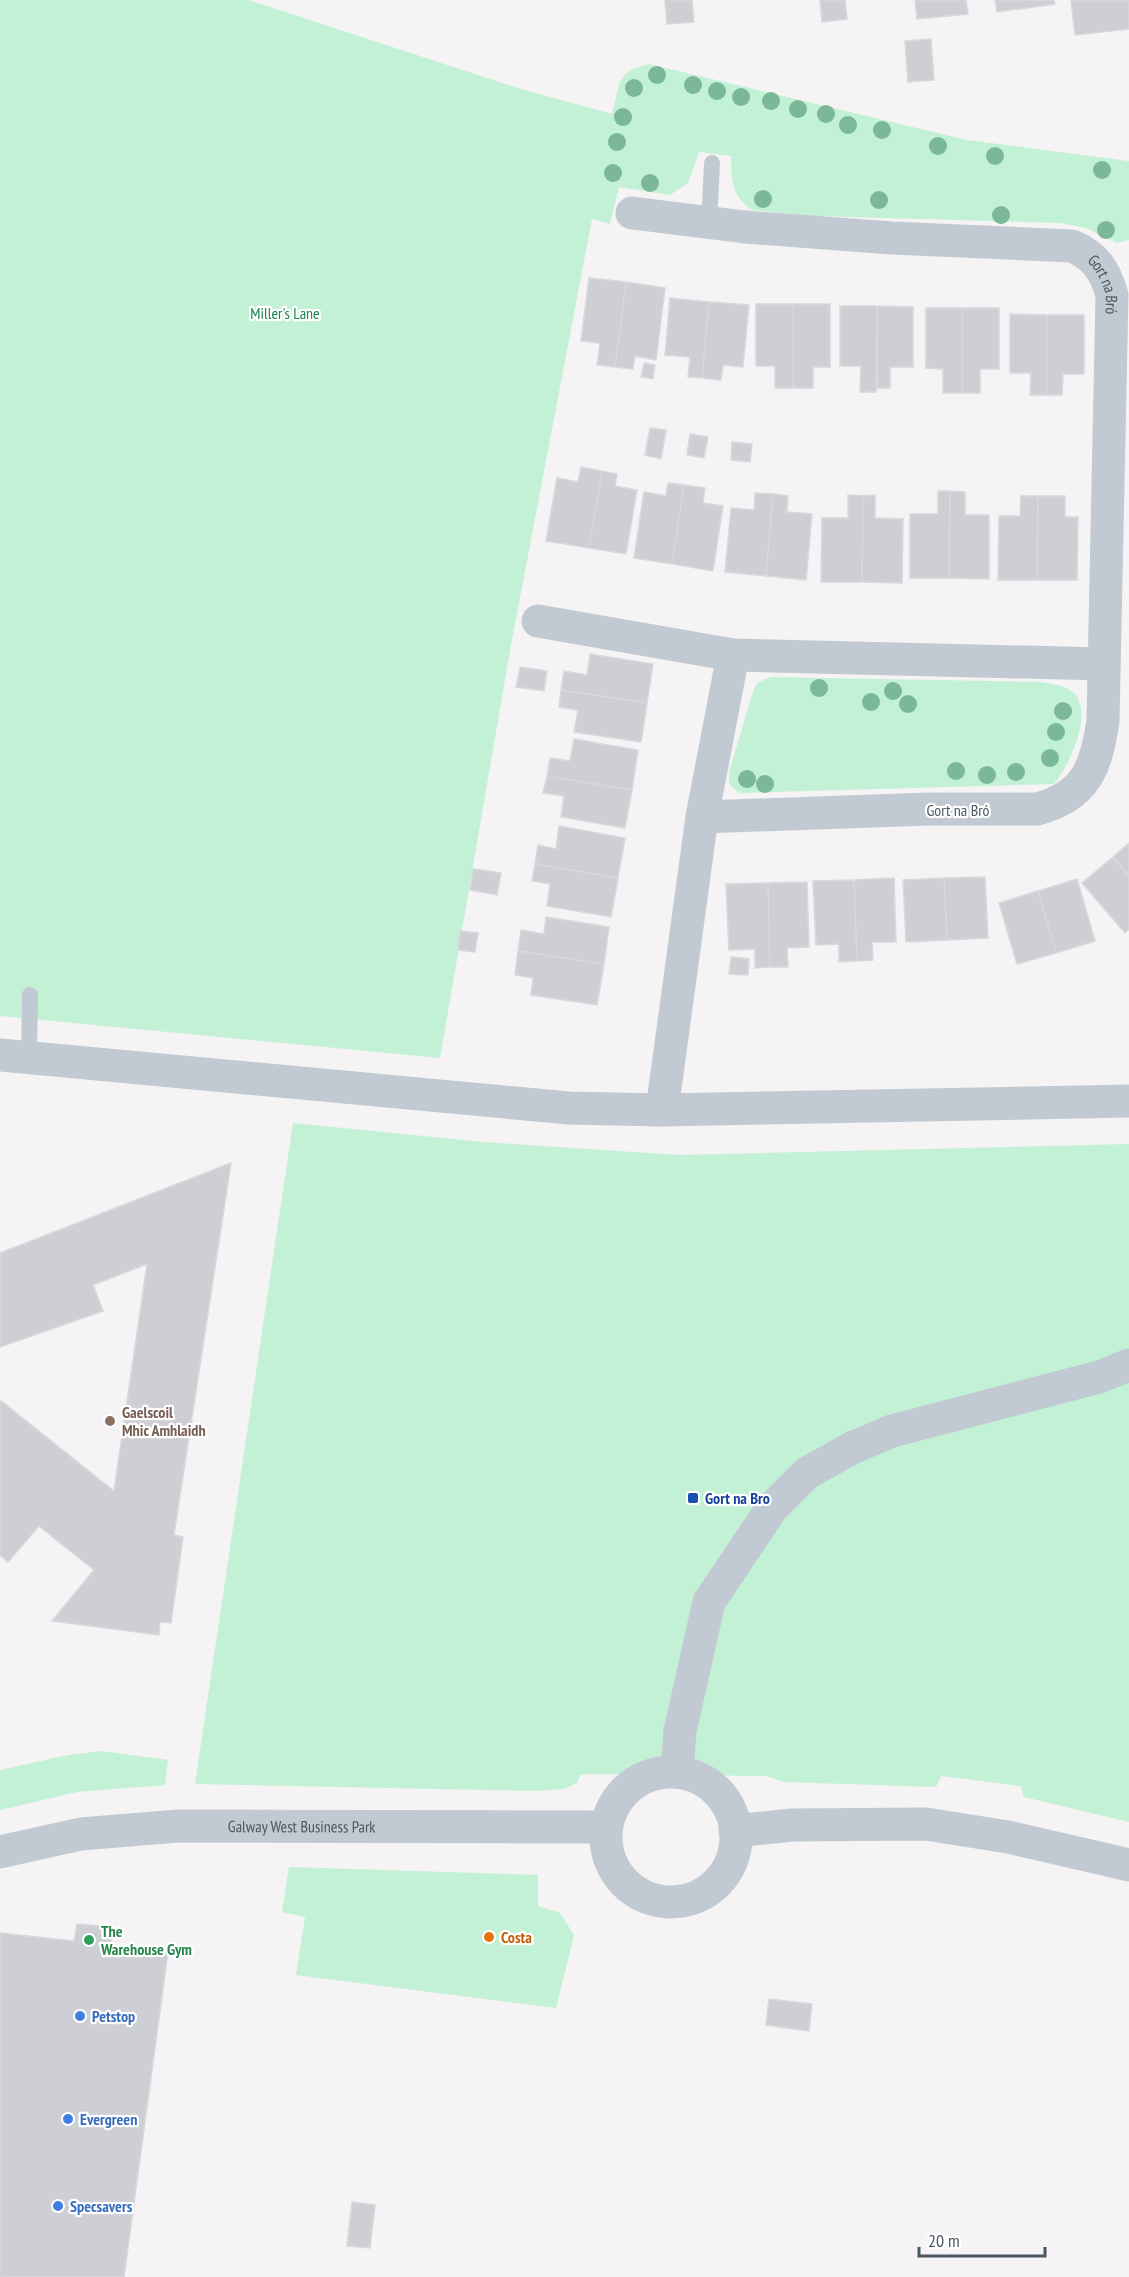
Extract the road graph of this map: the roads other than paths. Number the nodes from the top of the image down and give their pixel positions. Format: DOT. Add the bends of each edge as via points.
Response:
graph roads {
  1 [pos="712,163"];
  2 [pos="632,213"];
  3 [pos="709,223"];
  4 [pos="538,621"];
  5 [pos="733,655"];
  6 [pos="1104,664"];
  7 [pos="702,817"];
  8 [pos="30,995"];
  9 [pos="14,1056"];
  10 [pos="1129,1101"];
  11 [pos="662,1110"];
  12 [pos="1129,1365"];
  13 [pos="677,1772"];
  14 [pos="606,1827"];
  15 [pos="735,1831"];
  16 [pos="0,1852"];
  17 [pos="1129,1865"];
  1 -- 3 [label="lane"];
  2 -- 3 [label="street, Gort na Bró"];
  3 -- 6 [label="street, Gort na Bró" via="892,238 1054,243 1072,246 1094,259 1108,280 1112,295"];
  4 -- 5 [label="street"];
  5 -- 6 [label="street"];
  5 -- 7 [label="street"];
  6 -- 7 [label="street, Gort na Bró" via="1103,721 1094,763 1076,792 1054,805 1037,809"];
  7 -- 11 [label="street"];
  8 -- 9 [label="lane"];
  9 -- 11 [label="street" via="502,1103"];
  10 -- 11 [label="street"];
  12 -- 13 [label="street" via="1099,1377 892,1431 807,1473 772,1508 709,1602 680,1731"];
  13 -- 14 [label="street" via="645,1776 631,1785 611,1811"];
  13 -- 15 [label="street" via="711,1785 723,1798"];
  14 -- 15 [label="street" via="610,1861 619,1876 651,1899 672,1902 711,1888 734,1853"];
  14 -- 16 [label="street, Galway West Business Park" via="178,1827 81,1834"];
  15 -- 17 [label="street" via="792,1825 926,1824 1008,1837"];
}
